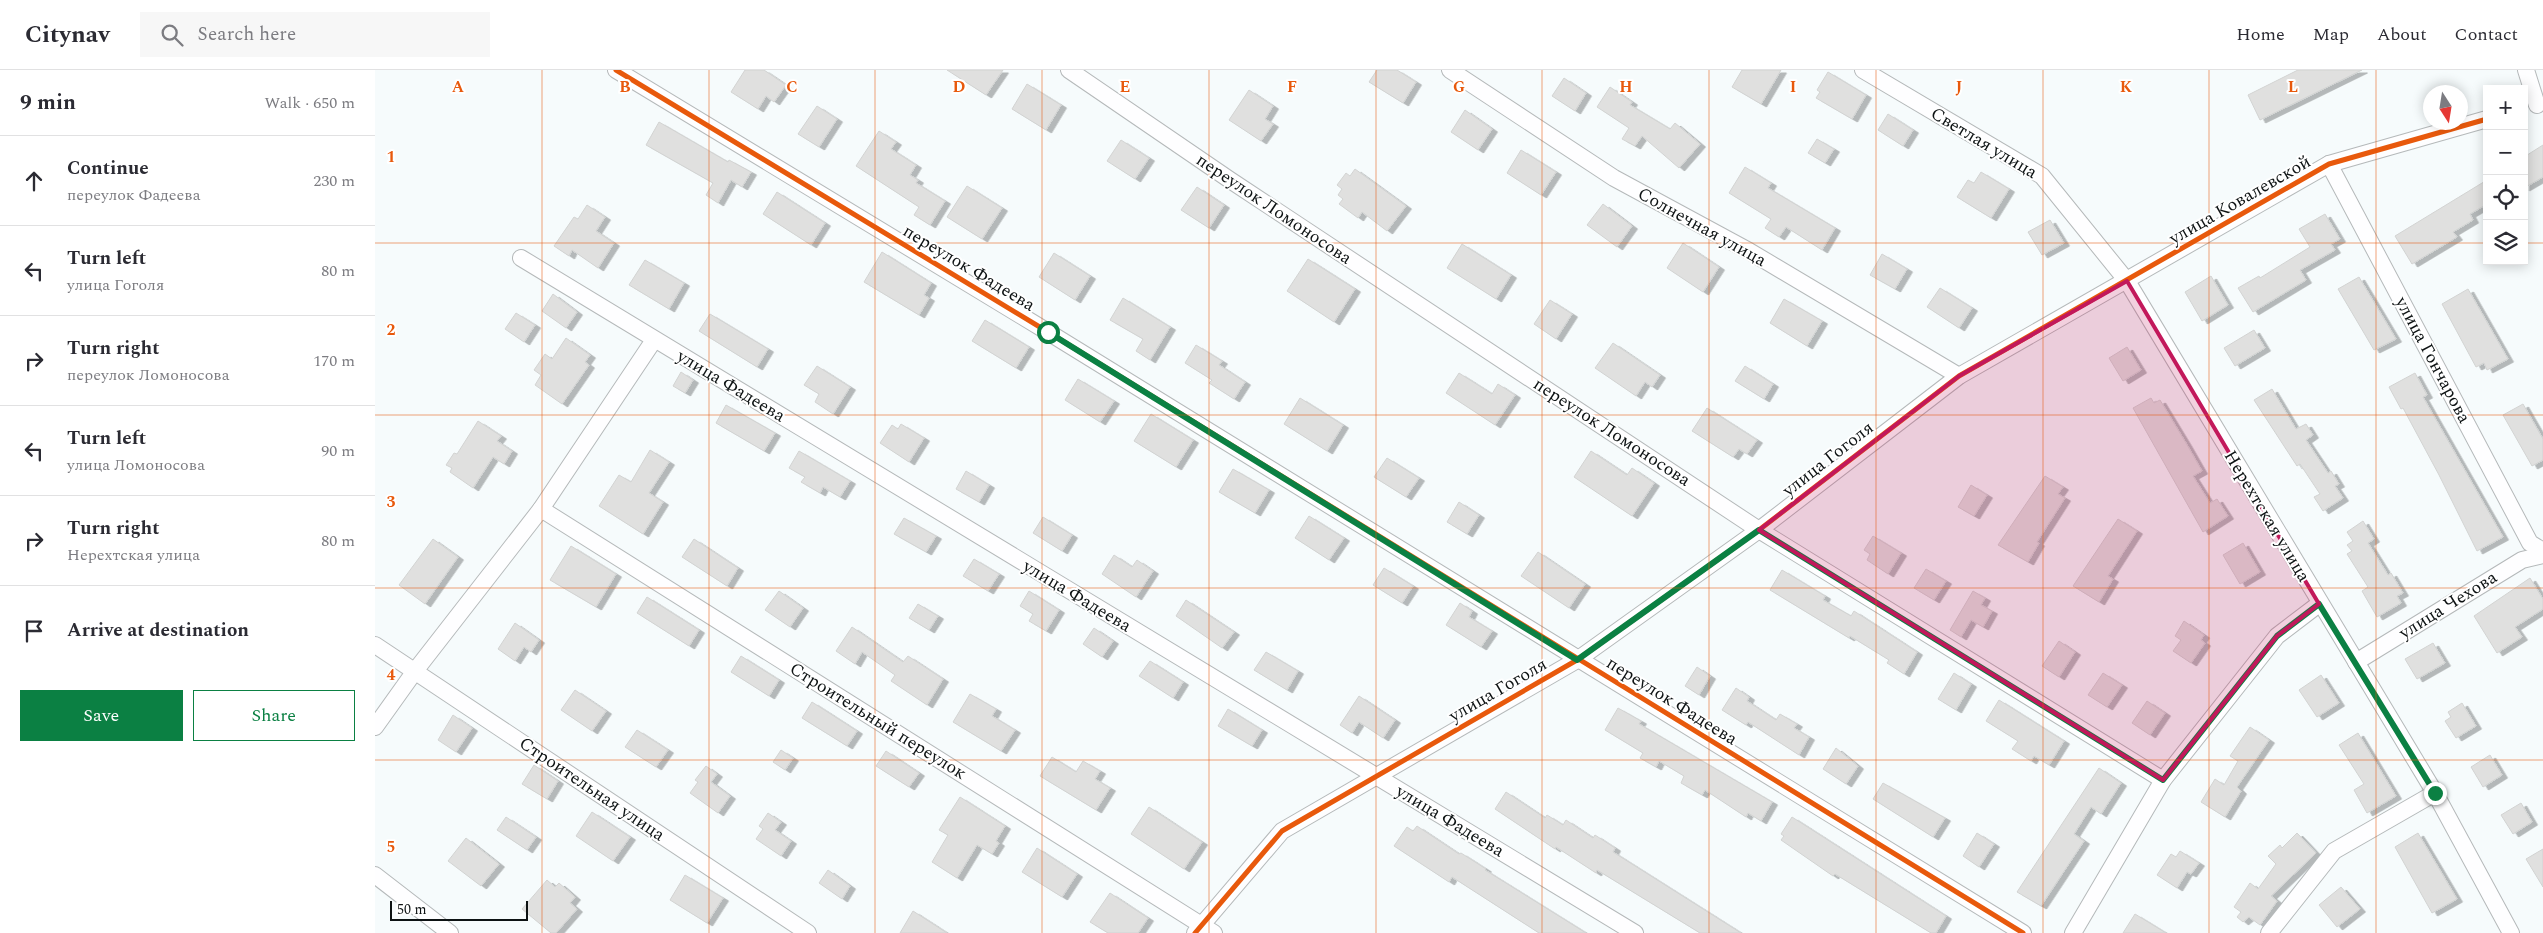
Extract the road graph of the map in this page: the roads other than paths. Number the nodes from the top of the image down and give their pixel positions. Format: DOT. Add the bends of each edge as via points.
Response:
graph roads {
  1 [pos="615,70"];
  2 [pos="1069,70"];
  3 [pos="1450,70"];
  4 [pos="1863,70"];
  5 [pos="2526,70"];
  6 [pos="2535,106"];
  7 [pos="2483,120"];
  8 [pos="2329,164"];
  9 [pos="521,258"];
  10 [pos="2127,281"];
  11 [pos="654,340"];
  12 [pos="1959,376"];
  13 [pos="541,509"];
  14 [pos="1759,530"];
  15 [pos="2543,551"];
  16 [pos="2543,555"];
  17 [pos="2319,604"];
  18 [pos="375,645"];
  19 [pos="1577,660"];
  20 [pos="2356,662"];
  21 [pos="415,671"];
  22 [pos="375,727"];
  23 [pos="1377,777"];
  24 [pos="2163,780"];
  25 [pos="2435,793"];
  26 [pos="375,874"];
  27 [pos="1203,930"];
  28 [pos="450,933"];
  29 [pos="808,933"];
  30 [pos="1635,933"];
  31 [pos="2023,933"];
  32 [pos="2073,933"];
  33 [pos="2269,933"];
  34 [pos="2511,933"];
  1 -- 19 [label="street, переулок Фадеева" via="1057,337"];
  2 -- 14 [label="street, переулок Ломоносова"];
  3 -- 12 [label="street, Солнечная улица" via="1614,178 1749,251"];
  4 -- 10 [label="street, Светлая улица" via="2042,176"];
  5 -- 6 [label="street"];
  7 -- 8 [label="street, улица Ковалевской"];
  8 -- 10 [label="street, улица Ковалевской"];
  8 -- 15 [label="street, улица Гончарова" via="2530,543"];
  9 -- 11 [label="street, улица Фадеева"];
  10 -- 12 [label="street, улица Гоголя"];
  10 -- 17 [label="street, Нерехтская улица"];
  11 -- 13 [label="street"];
  11 -- 23 [label="street, улица Фадеева"];
  12 -- 14 [label="street, улица Гоголя"];
  13 -- 21 [label="street"];
  13 -- 27 [label="street, Строительный переулок"];
  14 -- 19 [label="street, улица Гоголя"];
  14 -- 24 [label="street, переулок Ломоносова"];
  16 -- 20 [label="street, улица Чехова" via="2522,560"];
  17 -- 20 [label="street, Нерехтская улица"];
  17 -- 24 [label="street" via="2277,636"];
  18 -- 21 [label="street, Строительная улица"];
  19 -- 23 [label="street, улица Гоголя"];
  19 -- 31 [label="street, переулок Фадеева"];
  20 -- 25 [label="street, Нерехтская улица"];
  21 -- 22 [label="street"];
  21 -- 29 [label="street, Строительная улица"];
  23 -- 27 [label="street, улица Гоголя" via="1283,832"];
  23 -- 30 [label="street, улица Фадеева"];
  24 -- 32 [label="street"];
  25 -- 33 [label="street" via="2334,851"];
  25 -- 34 [label="street, Нерехтская улица"];
  26 -- 28 [label="street"];
}
